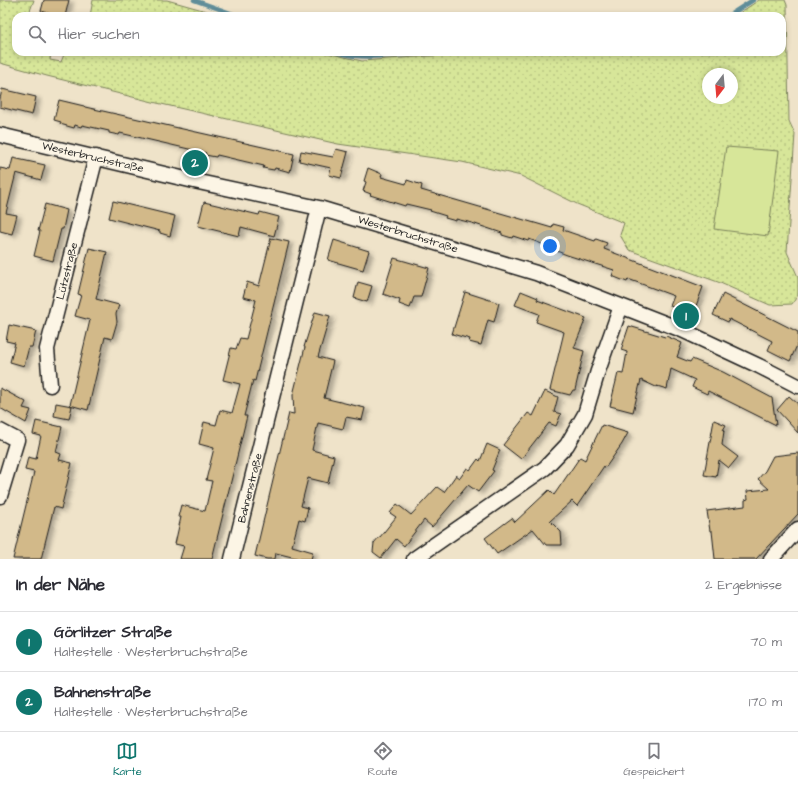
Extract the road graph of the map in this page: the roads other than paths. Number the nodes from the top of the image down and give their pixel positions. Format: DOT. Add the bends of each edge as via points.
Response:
graph roads {
  1 [pos="0,135"];
  2 [pos="96,158"];
  3 [pos="319,208"];
  4 [pos="621,306"];
  5 [pos="50,384"];
  6 [pos="798,386"];
  7 [pos="0,431"];
  8 [pos="0,496"];
  9 [pos="798,529"];
  10 [pos="232,559"];
  11 [pos="414,559"];
  12 [pos="771,559"];
  1 -- 2 [label="street, Westerbruchstraße"];
  2 -- 3 [label="street, Westerbruchstraße"];
  2 -- 5 [label="street, Lützstraße" via="47,349"];
  3 -- 4 [label="street, Westerbruchstraße" via="536,273"];
  3 -- 10 [label="street, Bahnenstraße"];
  4 -- 6 [label="street, Westerbruchstraße" via="682,330"];
  4 -- 11 [label="street" via="585,414 568,445 545,468"];
  7 -- 8 [label="street" via="17,440"];
  9 -- 12 [label="street"];
}
